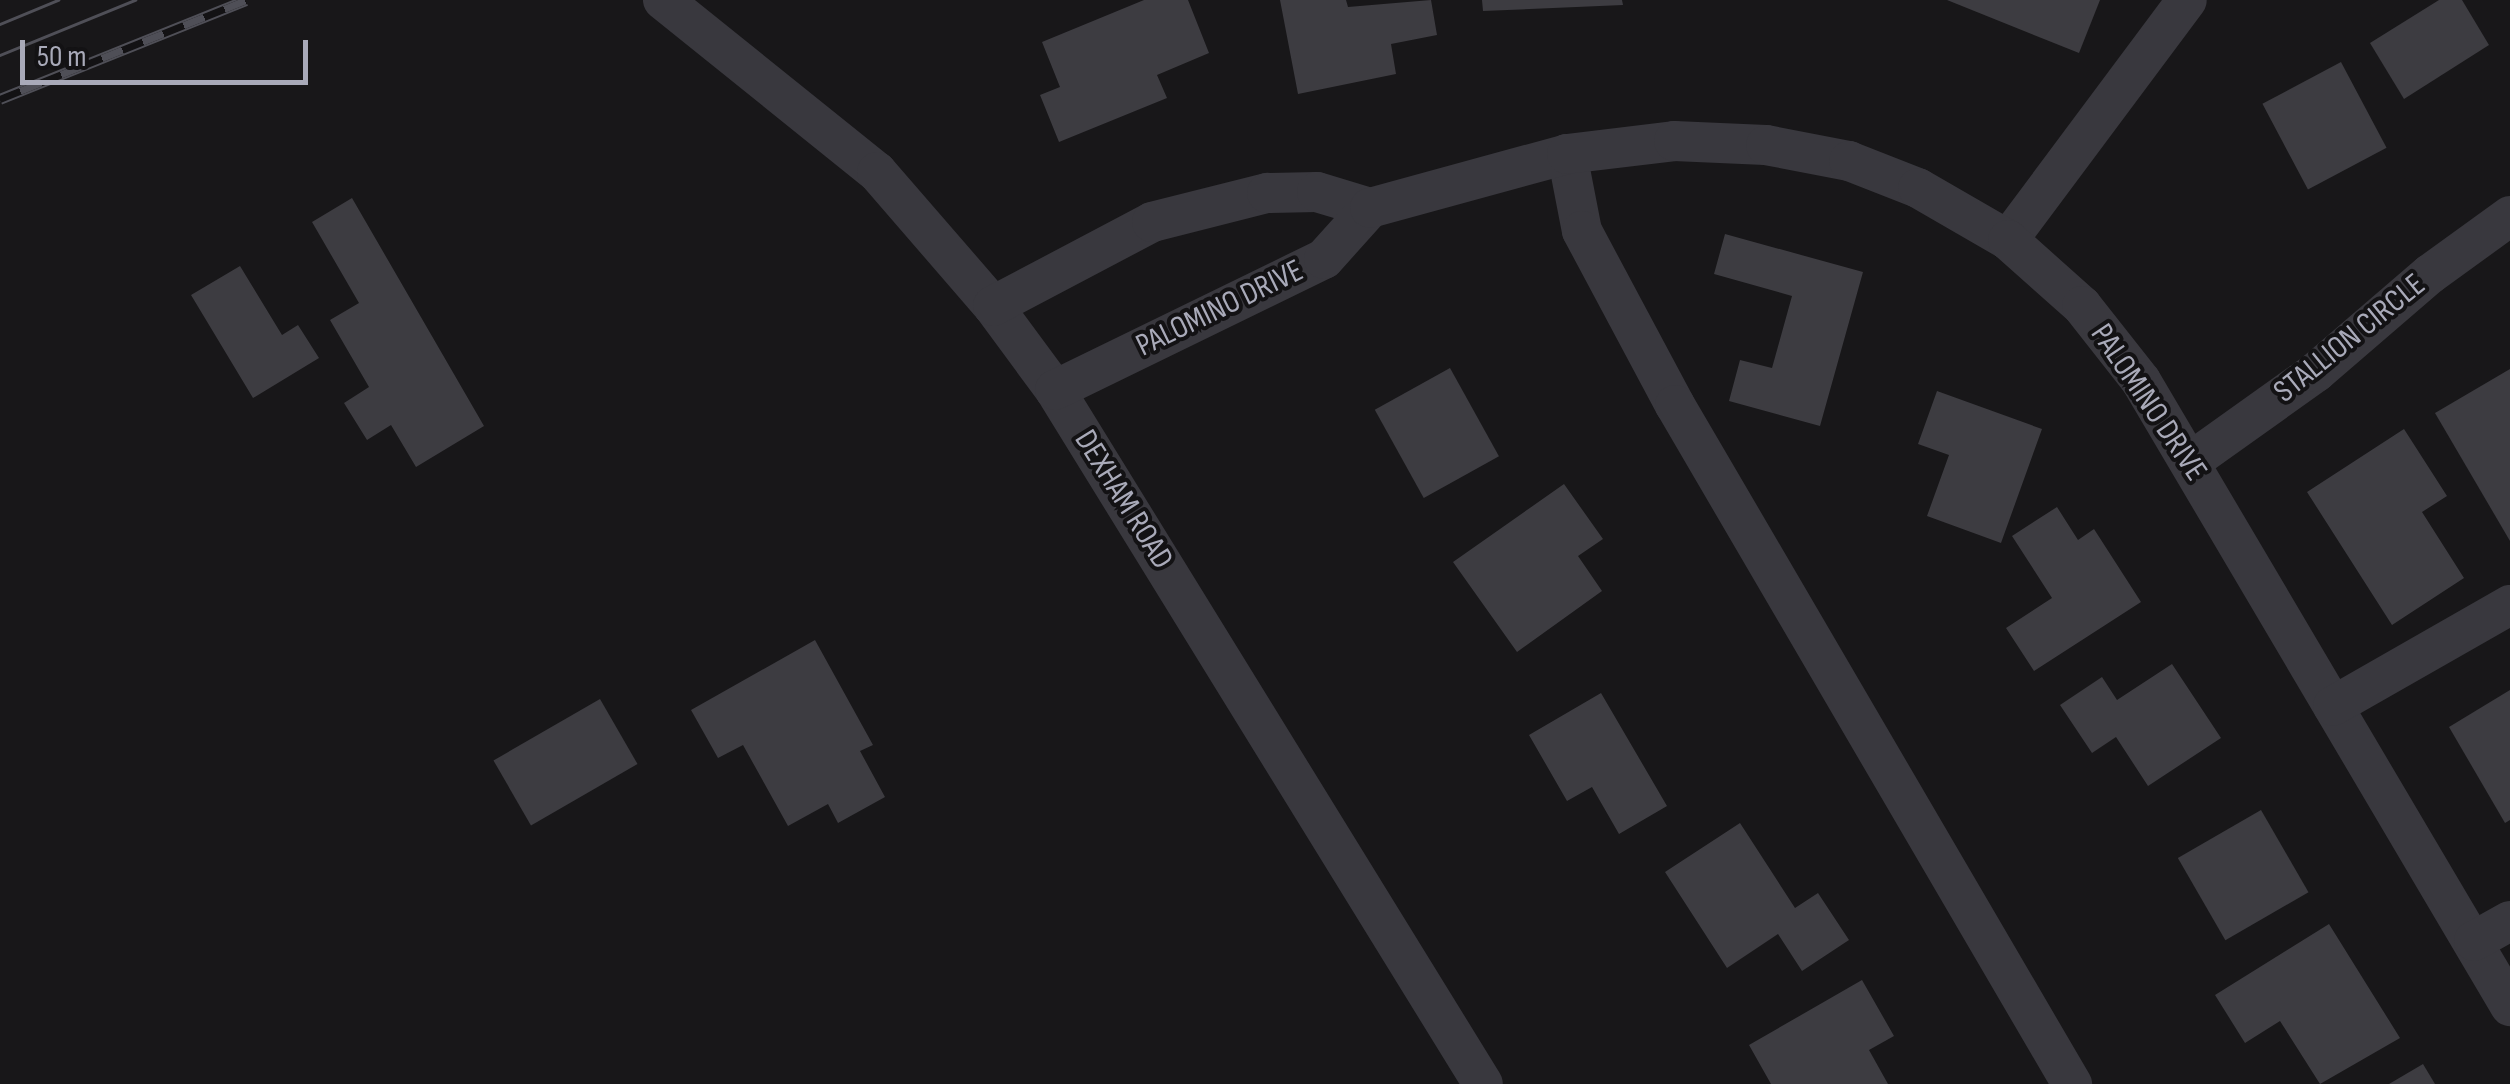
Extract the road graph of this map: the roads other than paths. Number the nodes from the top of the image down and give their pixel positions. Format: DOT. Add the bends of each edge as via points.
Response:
graph roads {
  1 [pos="663,0"];
  2 [pos="2186,0"];
  3 [pos="1567,154"];
  4 [pos="1370,208"];
  5 [pos="2510,216"];
  6 [pos="2008,240"];
  7 [pos="993,306"];
  8 [pos="1055,390"];
  9 [pos="2190,462"];
  10 [pos="2510,606"];
  11 [pos="2333,706"];
  12 [pos="2510,921"];
  13 [pos="2474,942"];
  14 [pos="2510,1006"];
  15 [pos="1484,1084"];
  16 [pos="2072,1084"];
  1 -- 7 [label="street, DEXHAM ROAD" via="877,172"];
  2 -- 6 [label="street"];
  3 -- 4 [label="street, PALOMINO DRIVE"];
  3 -- 6 [label="street, PALOMINO DRIVE" via="1674,141 1832,158 1918,188"];
  3 -- 16 [label="street" via="1582,231 1674,405"];
  4 -- 7 [label="street" via="1317,192 1267,193 1152,222"];
  4 -- 8 [label="street, PALOMINO DRIVE" via="1324,259"];
  5 -- 9 [label="street, STALLION CIRCLE" via="2316,372"];
  6 -- 9 [label="street, PALOMINO DRIVE" via="2082,306 2141,381"];
  7 -- 8 [label="street, DEXHAM ROAD"];
  8 -- 15 [label="street, DEXHAM ROAD"];
  9 -- 11 [label="street, PALOMINO DRIVE"];
  10 -- 11 [label="street"];
  11 -- 13 [label="street, PALOMINO DRIVE"];
  12 -- 13 [label="street"];
  13 -- 14 [label="street, PALOMINO DRIVE"];
}
